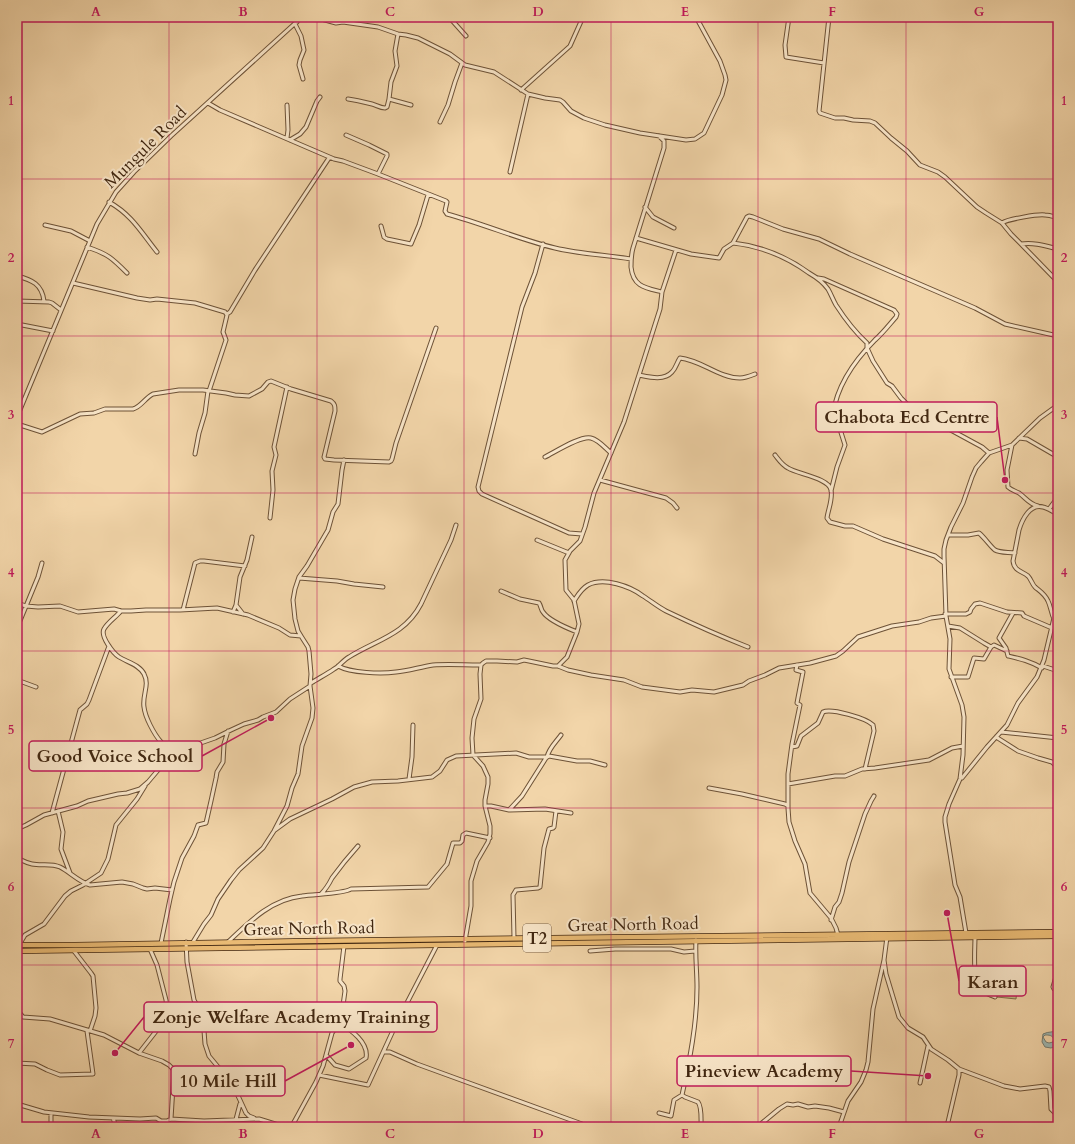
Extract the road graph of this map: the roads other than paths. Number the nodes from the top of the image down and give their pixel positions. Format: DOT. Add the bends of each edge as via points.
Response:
graph roads {
  1 [pos="288,17"];
  2 [pos="302,17"];
  3 [pos="314,17"];
  4 [pos="449,17"];
  5 [pos="582,17"];
  6 [pos="696,17"];
  7 [pos="788,17"];
  8 [pos="829,17"];
  9 [pos="296,23"];
  10 [pos="398,34"];
  11 [pos="466,36"];
  12 [pos="824,62"];
  13 [pos="462,63"];
  14 [pos="303,79"];
  15 [pos="521,90"];
  16 [pos="528,94"];
  17 [pos="320,98"];
  18 [pos="348,99"];
  19 [pos="389,99"];
  20 [pos="208,103"];
  21 [pos="411,105"];
  22 [pos="287,106"];
  23 [pos="440,122"];
  24 [pos="346,135"];
  25 [pos="658,136"];
  26 [pos="288,139"];
  27 [pos="329,158"];
  28 [pos="510,172"];
  29 [pos="378,174"];
  30 [pos="428,194"];
  31 [pos="109,202"];
  32 [pos="1058,206"];
  33 [pos="645,207"];
  34 [pos="1002,223"];
  35 [pos="45,225"];
  36 [pos="381,226"];
  37 [pos="674,228"];
  38 [pos="636,238"];
  39 [pos="90,241"];
  40 [pos="733,243"];
  41 [pos="543,244"];
  42 [pos="1021,244"];
  43 [pos="88,247"];
  44 [pos="1058,249"];
  45 [pos="676,250"];
  46 [pos="157,252"];
  47 [pos="631,259"];
  48 [pos="127,273"];
  49 [pos="17,276"];
  50 [pos="816,278"];
  51 [pos="1058,282"];
  52 [pos="73,283"];
  53 [pos="662,292"];
  54 [pos="17,301"];
  55 [pos="44,301"];
  56 [pos="61,310"];
  57 [pos="227,314"];
  58 [pos="17,324"];
  59 [pos="436,328"];
  60 [pos="53,331"];
  61 [pos="1058,336"];
  62 [pos="867,348"];
  63 [pos="755,374"];
  64 [pos="638,375"];
  65 [pos="287,387"];
  66 [pos="208,391"];
  67 [pos="1058,405"];
  68 [pos="17,417"];
  69 [pos="17,424"];
  70 [pos="1019,438"];
  71 [pos="1012,445"];
  72 [pos="611,453"];
  73 [pos="989,453"];
  74 [pos="195,454"];
  75 [pos="775,455"];
  76 [pos="1058,456"];
  77 [pos="546,457"];
  78 [pos="344,460"];
  79 [pos="600,480"];
  80 [pos="831,491"];
  81 [pos="1058,497"];
  82 [pos="1038,506"];
  83 [pos="677,508"];
  84 [pos="1049,509"];
  85 [pos="1058,514"];
  86 [pos="270,518"];
  87 [pos="456,525"];
  88 [pos="582,534"];
  89 [pos="948,535"];
  90 [pos="252,537"];
  91 [pos="537,540"];
  92 [pos="1014,552"];
  93 [pos="569,553"];
  94 [pos="944,562"];
  95 [pos="42,563"];
  96 [pos="245,566"];
  97 [pos="299,578"];
  98 [pos="383,586"];
  99 [pos="501,591"];
  100 [pos="1058,601"];
  101 [pos="574,602"];
  102 [pos="17,603"];
  103 [pos="236,605"];
  104 [pos="26,606"];
  105 [pos="183,610"];
  106 [pos="120,611"];
  107 [pos="233,612"];
  108 [pos="1013,612"];
  109 [pos="243,614"];
  110 [pos="946,615"];
  111 [pos="1056,619"];
  112 [pos="948,626"];
  113 [pos="17,628"];
  114 [pos="1052,628"];
  115 [pos="577,632"];
  116 [pos="301,636"];
  117 [pos="109,646"];
  118 [pos="748,647"];
  119 [pos="991,647"];
  120 [pos="1007,651"];
  121 [pos="797,665"];
  122 [pos="338,666"];
  123 [pos="481,666"];
  124 [pos="558,666"];
  125 [pos="1042,667"];
  126 [pos="1058,671"];
  127 [pos="951,677"];
  128 [pos="17,680"];
  129 [pos="311,685"];
  130 [pos="36,687"];
  131 [pos="412,724"];
  132 [pos="228,731"];
  133 [pos="1001,732"];
  134 [pos="561,735"];
  135 [pos="996,737"];
  136 [pos="1058,738"];
  137 [pos="963,746"];
  138 [pos="792,747"];
  139 [pos="170,754"];
  140 [pos="473,755"];
  141 [pos="547,757"];
  142 [pos="605,765"];
  143 [pos="1058,768"];
  144 [pos="865,769"];
  145 [pos="410,779"];
  146 [pos="960,779"];
  147 [pos="788,784"];
  148 [pos="144,786"];
  149 [pos="709,788"];
  150 [pos="874,796"];
  151 [pos="485,806"];
  152 [pos="788,806"];
  153 [pos="509,810"];
  154 [pos="58,811"];
  155 [pos="556,811"];
  156 [pos="52,813"];
  157 [pos="572,813"];
  158 [pos="17,829"];
  159 [pos="274,831"];
  160 [pos="490,838"];
  161 [pos="358,846"];
  162 [pos="17,858"];
  163 [pos="71,874"];
  164 [pos="85,884"];
  165 [pos="172,890"];
  166 [pos="321,894"];
  167 [pos="832,920"];
  168 [pos="1058,932"];
  169 [pos="966,935"];
  170 [pos="975,935"];
  171 [pos="887,936"];
  172 [pos="1058,936"];
  173 [pos="839,937"];
  174 [pos="514,938"];
  175 [pos="465,939"];
  176 [pos="696,939"];
  177 [pos="186,942"];
  178 [pos="193,942"];
  179 [pos="228,942"];
  180 [pos="161,943"];
  181 [pos="465,944"];
  182 [pos="18,945"];
  183 [pos="437,945"];
  184 [pos="344,946"];
  185 [pos="150,949"];
  186 [pos="186,949"];
  187 [pos="74,950"];
  188 [pos="17,951"];
  189 [pos="590,951"];
  190 [pos="695,951"];
  191 [pos="884,960"];
  192 [pos="1058,970"];
  193 [pos="1058,990"];
  194 [pos="995,997"];
  195 [pos="17,1010"];
  196 [pos="339,1024"];
  197 [pos="89,1031"];
  198 [pos="928,1046"];
  199 [pos="384,1052"];
  200 [pos="139,1053"];
  201 [pos="326,1055"];
  202 [pos="17,1063"];
  203 [pos="959,1069"];
  204 [pos="320,1075"];
  205 [pos="920,1083"];
  206 [pos="682,1095"];
  207 [pos="240,1102"];
  208 [pos="17,1104"];
  209 [pos="844,1112"];
  210 [pos="51,1113"];
  211 [pos="659,1113"];
  212 [pos="1058,1113"];
  213 [pos="113,1118"];
  214 [pos="171,1119"];
  215 [pos="256,1119"];
  216 [pos="236,1121"];
  217 [pos="582,1124"];
  218 [pos="50,1127"];
  219 [pos="116,1127"];
  220 [pos="234,1127"];
  221 [pos="285,1127"];
  222 [pos="290,1127"];
  223 [pos="701,1127"];
  224 [pos="760,1127"];
  225 [pos="840,1127"];
  226 [pos="946,1127"];
  1 -- 9 [label="street"];
  2 -- 9 [label="street, Mungule Road"];
  3 -- 10 [label="street" via="336,23 378,27"];
  4 -- 11 [label="street"];
  5 -- 15 [label="street" via="570,46"];
  6 -- 25 [label="street" via="720,60 725,84 702,136 695,140"];
  7 -- 12 [label="street" via="786,57"];
  8 -- 12 [label="street"];
  9 -- 14 [label="street" via="304,50 299,65"];
  9 -- 20 [label="street, Mungule Road"];
  10 -- 13 [label="street" via="418,38"];
  10 -- 19 [label="street" via="394,51 397,66 391,82"];
  12 -- 34 [label="street" via="820,113 835,118 875,123 920,165 945,176 977,207"];
  13 -- 15 [label="street" via="494,72"];
  13 -- 23 [label="street"];
  15 -- 16 [label="street"];
  16 -- 25 [label="street" via="560,100 571,111 605,125"];
  16 -- 28 [label="street"];
  17 -- 26 [label="street" via="306,128"];
  18 -- 19 [label="street" via="385,108"];
  19 -- 21 [label="street"];
  20 -- 26 [label="street"];
  20 -- 31 [label="street, Mungule Road" via="120,186"];
  22 -- 26 [label="street"];
  24 -- 29 [label="street" via="387,154"];
  25 -- 33 [label="street" via="664,142 664,148"];
  26 -- 27 [label="street"];
  27 -- 29 [label="street"];
  27 -- 57 [label="street"];
  29 -- 30 [label="street"];
  30 -- 36 [label="street" via="411,244 387,239"];
  30 -- 41 [label="street" via="446,201 447,214"];
  31 -- 39 [label="street, Mungule Road"];
  31 -- 46 [label="street" via="128,216"];
  32 -- 34 [label="street" via="1055,217 1036,215"];
  33 -- 37 [label="street" via="653,217"];
  33 -- 38 [label="street"];
  34 -- 42 [label="street"];
  35 -- 39 [label="street" via="71,230"];
  38 -- 45 [label="street"];
  38 -- 47 [label="street"];
  39 -- 43 [label="street, Mungule Road"];
  40 -- 45 [label="street" via="726,246 721,256 716,258"];
  40 -- 50 [label="street" via="763,250 791,261"];
  40 -- 61 [label="street" via="746,219 749,216 753,217 783,229 819,238 975,308 1004,324"];
  41 -- 47 [label="street" via="570,251"];
  41 -- 88 [label="street" via="522,307 478,487 482,494 569,534"];
  42 -- 44 [label="street" via="1035,243"];
  42 -- 51 [label="street"];
  43 -- 48 [label="street" via="108,255"];
  43 -- 52 [label="street, Mungule Road"];
  45 -- 53 [label="street"];
  47 -- 53 [label="street" via="634,280 645,287"];
  49 -- 55 [label="street" via="36,284 43,294"];
  50 -- 62 [label="street" via="828,289 840,312 867,343"];
  50 -- 62 [label="street" via="824,279 896,311 896,317"];
  52 -- 56 [label="street, Mungule Road"];
  52 -- 57 [label="street" via="137,298 195,303"];
  53 -- 64 [label="street" via="660,309"];
  54 -- 55 [label="street"];
  55 -- 56 [label="street"];
  56 -- 60 [label="street, Mungule Road"];
  57 -- 66 [label="street" via="223,332 226,340"];
  58 -- 60 [label="street"];
  59 -- 78 [label="street" via="391,461"];
  60 -- 68 [label="street, Mungule Road"];
  62 -- 73 [label="street" via="887,383 912,409"];
  62 -- 80 [label="street" via="852,367 835,403 833,414 836,416 845,445"];
  63 -- 64 [label="street" via="740,378 729,376 680,358 673,371 666,376 658,378"];
  64 -- 72 [label="street" via="624,422"];
  65 -- 66 [label="street" via="271,381 249,396"];
  65 -- 78 [label="street" via="334,404 335,411 324,457"];
  65 -- 86 [label="street" via="274,447 276,455 272,471"];
  66 -- 69 [label="street" via="179,390 153,394 137,408 105,409 80,414 42,432"];
  66 -- 74 [label="street"];
  67 -- 70 [label="street"];
  70 -- 71 [label="street"];
  70 -- 76 [label="street" via="1027,439"];
  71 -- 73 [label="street"];
  71 -- 82 [label="street" via="1007,470 1008,487 1031,504"];
  72 -- 77 [label="street" via="596,440 586,437"];
  72 -- 79 [label="street"];
  73 -- 89 [label="street" via="976,468"];
  75 -- 80 [label="street" via="786,467 826,484"];
  78 -- 97 [label="street" via="338,504 328,530"];
  79 -- 83 [label="street" via="666,498"];
  79 -- 88 [label="street"];
  80 -- 94 [label="street" via="827,518 830,522 855,527 896,544 935,556"];
  81 -- 84 [label="street"];
  82 -- 84 [label="street"];
  82 -- 92 [label="street" via="1030,510 1021,525"];
  84 -- 85 [label="street"];
  87 -- 122 [label="street" via="416,612 400,630"];
  88 -- 93 [label="street" via="580,541"];
  89 -- 92 [label="street" via="979,533 995,550"];
  89 -- 94 [label="street"];
  90 -- 96 [label="street"];
  91 -- 93 [label="street"];
  92 -- 111 [label="street" via="1014,566 1044,593 1051,613"];
  93 -- 101 [label="street" via="565,560 566,590"];
  94 -- 110 [label="street"];
  95 -- 104 [label="street"];
  96 -- 103 [label="street" via="240,578"];
  96 -- 105 [label="street" via="197,561"];
  97 -- 98 [label="street"];
  97 -- 116 [label="street" via="295,589 294,608"];
  99 -- 115 [label="street" via="539,603 542,612 547,616"];
  100 -- 111 [label="street"];
  101 -- 115 [label="street" via="579,624"];
  101 -- 118 [label="street" via="589,584 617,584 642,595 662,609"];
  102 -- 104 [label="street"];
  103 -- 107 [label="street"];
  103 -- 109 [label="street"];
  104 -- 106 [label="street" via="60,606 78,612 114,609"];
  104 -- 113 [label="street"];
  105 -- 106 [label="street"];
  105 -- 107 [label="street" via="212,607"];
  106 -- 117 [label="street" via="103,631"];
  107 -- 109 [label="street"];
  108 -- 110 [label="street" via="977,603 966,614"];
  108 -- 114 [label="street" via="1022,613"];
  108 -- 120 [label="street" via="999,638"];
  109 -- 116 [label="street" via="290,635"];
  110 -- 112 [label="street"];
  110 -- 121 [label="street" via="892,626 858,637 836,656"];
  111 -- 114 [label="street"];
  112 -- 119 [label="street" via="960,628"];
  112 -- 127 [label="street"];
  114 -- 125 [label="street"];
  115 -- 124 [label="street" via="567,657"];
  116 -- 129 [label="street" via="308,646"];
  117 -- 139 [label="street" via="143,672 146,679 143,706 153,731"];
  117 -- 156 [label="street" via="89,700 80,710"];
  119 -- 120 [label="street" via="994,645"];
  119 -- 127 [label="street" via="984,659 974,658 968,677"];
  120 -- 125 [label="street" via="1008,656 1021,658"];
  121 -- 124 [label="street" via="775,669 743,685 714,692 680,692 642,687 624,680"];
  121 -- 138 [label="street" via="796,670 803,672"];
  122 -- 123 [label="street" via="342,669 382,673 434,665"];
  122 -- 129 [label="street"];
  123 -- 124 [label="street" via="486,661 524,660"];
  123 -- 140 [label="street" via="481,699 472,729"];
  125 -- 126 [label="street"];
  125 -- 133 [label="street"];
  127 -- 137 [label="street" via="964,713"];
  128 -- 130 [label="street"];
  129 -- 132 [label="street" via="276,712"];
  129 -- 159 [label="street" via="312,718 302,746 298,774 287,806"];
  131 -- 145 [label="street"];
  132 -- 139 [label="street"];
  132 -- 165 [label="street" via="223,762 216,778 206,823 197,827 182,858"];
  133 -- 135 [label="street"];
  133 -- 136 [label="street"];
  134 -- 141 [label="street"];
  135 -- 143 [label="street" via="1018,751 1052,762"];
  135 -- 146 [label="street"];
  137 -- 144 [label="street" via="948,750 929,760"];
  137 -- 146 [label="street"];
  138 -- 144 [label="street" via="797,746 802,734 818,723 823,712 827,710 842,713 873,725 874,731"];
  138 -- 147 [label="street"];
  139 -- 148 [label="street"];
  140 -- 141 [label="street" via="516,754"];
  140 -- 145 [label="street" via="447,760 440,772 432,777"];
  140 -- 151 [label="street" via="483,766 488,777"];
  141 -- 142 [label="street"];
  141 -- 153 [label="street" via="522,796"];
  144 -- 147 [label="street" via="845,776"];
  145 -- 159 [label="street" via="372,782 354,787 290,819"];
  146 -- 169 [label="street" via="948,804 945,822"];
  147 -- 152 [label="street"];
  148 -- 154 [label="street" via="134,791 88,801"];
  148 -- 164 [label="street" via="116,825 108,859 101,873"];
  149 -- 152 [label="street"];
  150 -- 167 [label="street" via="865,814"];
  151 -- 153 [label="street"];
  151 -- 160 [label="street"];
  152 -- 167 [label="street" via="789,825 805,864 809,891"];
  153 -- 155 [label="street"];
  154 -- 156 [label="street"];
  154 -- 163 [label="street" via="63,832 61,849"];
  155 -- 157 [label="street"];
  155 -- 174 [label="street" via="554,827 549,829 544,848 540,887 516,890 513,895"];
  156 -- 158 [label="street"];
  159 -- 178 [label="street" via="264,848 231,880"];
  160 -- 166 [label="street" via="466,833 463,835 460,843 453,843 447,864 428,887 351,889"];
  160 -- 175 [label="street" via="477,861 470,881 471,906"];
  161 -- 166 [label="street"];
  162 -- 163 [label="street" via="32,864 58,866"];
  163 -- 164 [label="street"];
  164 -- 165 [label="street" via="122,882 147,889"];
  164 -- 182 [label="street" via="65,896 44,924 25,935"];
  165 -- 180 [label="street"];
  166 -- 179 [label="street" via="290,898 275,904 250,921"];
  167 -- 173 [label="street"];
  168 -- 170 [label="highway, Great North Road / T2"];
  169 -- 170 [label="highway, Great North Road / T2"];
  169 -- 171 [label="highway, Great North Road / T2"];
  170 -- 172 [label="highway, Great North Road / T2"];
  170 -- 194 [label="street" via="975,967 979,985 983,991"];
  171 -- 173 [label="highway, Great North Road / T2"];
  171 -- 191 [label="street"];
  173 -- 176 [label="highway, Great North Road / T2"];
  174 -- 175 [label="highway, Great North Road / T2"];
  174 -- 176 [label="highway, Great North Road / T2"];
  175 -- 179 [label="highway, Great North Road / T2"];
  175 -- 181 [label="street"];
  176 -- 181 [label="highway, Great North Road / T2"];
  176 -- 190 [label="street"];
  177 -- 178 [label="highway, Great North Road / T2"];
  177 -- 180 [label="highway, Great North Road / T2"];
  177 -- 186 [label="street"];
  178 -- 179 [label="highway, Great North Road / T2"];
  180 -- 182 [label="highway, Great North Road / T2"];
  181 -- 183 [label="highway, Great North Road / T2"];
  183 -- 184 [label="highway, Great North Road / T2"];
  183 -- 199 [label="street"];
  184 -- 186 [label="highway, Great North Road / T2"];
  184 -- 196 [label="street" via="340,981 345,991"];
  185 -- 186 [label="highway, Great North Road / T2"];
  185 -- 187 [label="highway, Great North Road / T2"];
  185 -- 200 [label="street" via="157,965 167,1008 162,1024"];
  186 -- 207 [label="street" via="194,1000 202,1013 209,1056 233,1085"];
  187 -- 188 [label="highway, Great North Road / T2"];
  187 -- 197 [label="street" via="93,976 96,1008"];
  189 -- 190 [label="street"];
  190 -- 206 [label="street" via="697,987 693,1036"];
  191 -- 198 [label="street" via="899,1018 908,1028 923,1037"];
  191 -- 209 [label="street" via="866,1070"];
  192 -- 193 [label="street" via="1052,988"];
  195 -- 197 [label="street" via="23,1017 50,1019"];
  196 -- 201 [label="street" via="332,1033"];
  196 -- 201 [label="street" via="352,1031 364,1045 366,1058 349,1069 334,1065"];
  197 -- 200 [label="street" via="104,1035"];
  197 -- 202 [label="street" via="93,1074 60,1075 35,1064"];
  198 -- 203 [label="street"];
  198 -- 205 [label="street"];
  199 -- 204 [label="street" via="368,1085"];
  199 -- 217 [label="street" via="390,1052"];
  200 -- 214 [label="street" via="162,1061 174,1070"];
  201 -- 204 [label="street"];
  203 -- 212 [label="street" via="1004,1086 1020,1089 1049,1087 1050,1109"];
  203 -- 226 [label="street"];
  204 -- 222 [label="street"];
  206 -- 211 [label="street" via="674,1100 671,1116"];
  206 -- 223 [label="street" via="701,1106"];
  207 -- 215 [label="street" via="246,1113"];
  207 -- 216 [label="street"];
  208 -- 210 [label="street"];
  209 -- 224 [label="street" via="786,1104"];
  209 -- 225 [label="street"];
  210 -- 213 [label="street"];
  210 -- 218 [label="street"];
  213 -- 214 [label="street" via="156,1118 161,1121"];
  213 -- 219 [label="street"];
  214 -- 216 [label="street"];
  215 -- 216 [label="street"];
  215 -- 221 [label="street"];
  216 -- 220 [label="street"];
}
